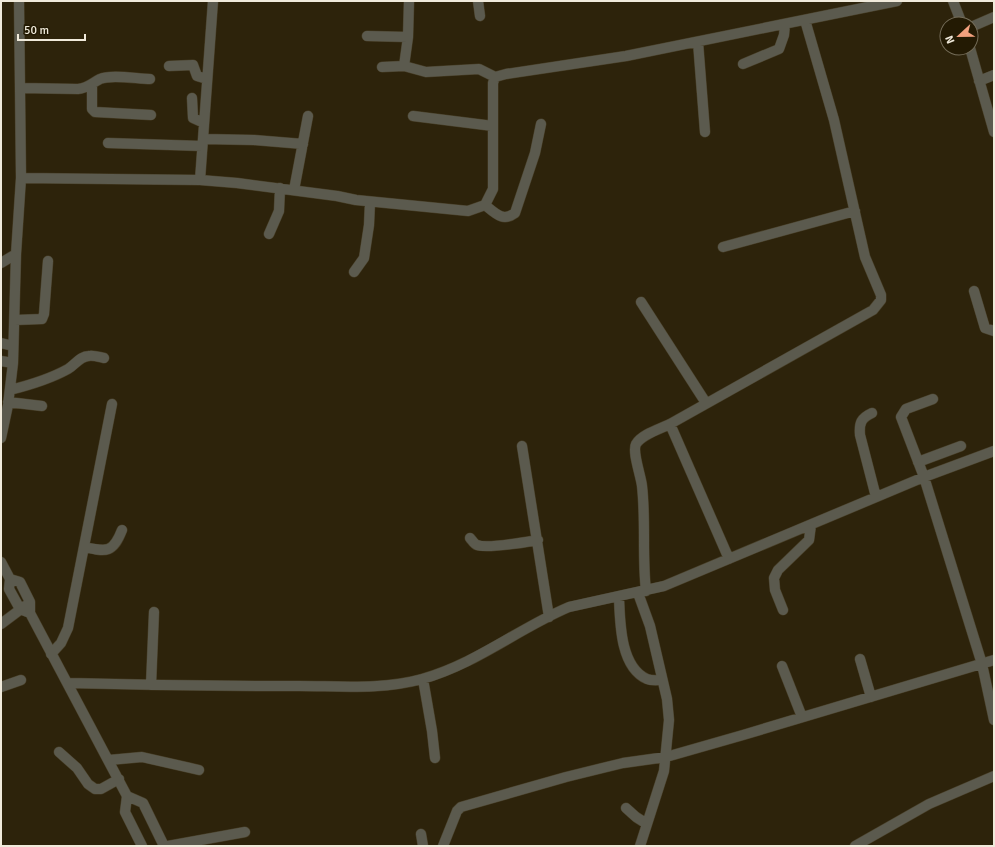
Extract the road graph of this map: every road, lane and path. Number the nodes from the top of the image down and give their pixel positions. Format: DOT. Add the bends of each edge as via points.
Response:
graph roads {
  1 [pos="19,1"];
  2 [pos="213,1"];
  3 [pos="409,1"];
  4 [pos="478,1"];
  5 [pos="897,1"];
  6 [pos="953,1"];
  7 [pos="480,16"];
  8 [pos="959,16"];
  9 [pos="994,16"];
  10 [pos="805,20"];
  11 [pos="979,23"];
  12 [pos="785,24"];
  13 [pos="367,36"];
  14 [pos="408,37"];
  15 [pos="698,42"];
  16 [pos="972,56"];
  17 [pos="742,64"];
  18 [pos="169,66"];
  19 [pos="404,66"];
  20 [pos="382,67"];
  21 [pos="994,75"];
  22 [pos="495,77"];
  23 [pos="150,79"];
  24 [pos="207,79"];
  25 [pos="979,81"];
  26 [pos="92,85"];
  27 [pos="20,88"];
  28 [pos="192,98"];
  29 [pos="151,115"];
  30 [pos="308,116"];
  31 [pos="413,116"];
  32 [pos="204,123"];
  33 [pos="541,124"];
  34 [pos="493,126"];
  35 [pos="705,132"];
  36 [pos="994,132"];
  37 [pos="108,143"];
  38 [pos="203,143"];
  39 [pos="303,144"];
  40 [pos="21,178"];
  41 [pos="200,180"];
  42 [pos="280,188"];
  43 [pos="294,190"];
  44 [pos="370,202"];
  45 [pos="485,205"];
  46 [pos="855,211"];
  47 [pos="269,234"];
  48 [pos="723,247"];
  49 [pos="16,254"];
  50 [pos="48,261"];
  51 [pos="1,263"];
  52 [pos="354,272"];
  53 [pos="974,292"];
  54 [pos="641,302"];
  55 [pos="15,320"];
  56 [pos="994,331"];
  57 [pos="1,343"];
  58 [pos="13,346"];
  59 [pos="104,358"];
  60 [pos="1,360"];
  61 [pos="13,362"];
  62 [pos="10,390"];
  63 [pos="933,399"];
  64 [pos="8,402"];
  65 [pos="706,403"];
  66 [pos="112,404"];
  67 [pos="42,406"];
  68 [pos="872,413"];
  69 [pos="670,424"];
  70 [pos="1,438"];
  71 [pos="522,446"];
  72 [pos="961,446"];
  73 [pos="994,451"];
  74 [pos="918,462"];
  75 [pos="924,477"];
  76 [pos="876,497"];
  77 [pos="811,525"];
  78 [pos="122,530"];
  79 [pos="470,538"];
  80 [pos="538,540"];
  81 [pos="84,547"];
  82 [pos="729,559"];
  83 [pos="1,562"];
  84 [pos="10,579"];
  85 [pos="642,592"];
  86 [pos="619,597"];
  87 [pos="30,602"];
  88 [pos="20,609"];
  89 [pos="783,610"];
  90 [pos="154,612"];
  91 [pos="30,613"];
  92 [pos="549,617"];
  93 [pos="1,624"];
  94 [pos="51,654"];
  95 [pos="860,659"];
  96 [pos="994,660"];
  97 [pos="982,664"];
  98 [pos="782,666"];
  99 [pos="989,678"];
  100 [pos="423,679"];
  101 [pos="21,680"];
  102 [pos="662,680"];
  103 [pos="68,683"];
  104 [pos="151,685"];
  105 [pos="1,687"];
  106 [pos="871,697"];
  107 [pos="802,717"];
  108 [pos="994,720"];
  109 [pos="59,752"];
  110 [pos="666,757"];
  111 [pos="435,758"];
  112 [pos="109,760"];
  113 [pos="199,770"];
  114 [pos="994,776"];
  115 [pos="119,779"];
  116 [pos="127,796"];
  117 [pos="626,808"];
  118 [pos="647,824"];
  119 [pos="245,832"];
  120 [pos="421,834"];
  121 [pos="183,845"];
  122 [pos="142,846"];
  123 [pos="164,846"];
  124 [pos="168,846"];
  125 [pos="423,846"];
  126 [pos="443,846"];
  127 [pos="640,846"];
  128 [pos="855,846"];
  1 -- 27 [label="street"];
  2 -- 24 [label="street"];
  3 -- 14 [label="street"];
  4 -- 7 [label="street"];
  5 -- 10 [label="street"];
  6 -- 8 [label="street"];
  9 -- 11 [label="street"];
  10 -- 12 [label="street"];
  10 -- 46 [label="street" via="834,120"];
  12 -- 15 [label="street"];
  12 -- 17 [label="street" via="779,49"];
  13 -- 14 [label="street"];
  14 -- 19 [label="street"];
  15 -- 22 [label="street"];
  15 -- 35 [label="street"];
  16 -- 25 [label="street"];
  18 -- 24 [label="street" via="193,65 197,76"];
  19 -- 20 [label="street"];
  19 -- 22 [label="street" via="426,72 479,70"];
  21 -- 25 [label="street"];
  22 -- 34 [label="street"];
  23 -- 26 [label="street" via="108,77"];
  24 -- 32 [label="street"];
  25 -- 36 [label="street"];
  26 -- 27 [label="street" via="78,89"];
  26 -- 29 [label="street" via="92,109 95,112"];
  27 -- 40 [label="street"];
  28 -- 32 [label="street" via="193,118"];
  30 -- 39 [label="street"];
  31 -- 34 [label="street"];
  32 -- 38 [label="street"];
  33 -- 45 [label="street" via="535,153 516,213 504,218"];
  34 -- 45 [label="street" via="493,189"];
  37 -- 38 [label="street"];
  38 -- 39 [label="street" via="254,140"];
  38 -- 41 [label="street"];
  39 -- 43 [label="street"];
  40 -- 41 [label="street"];
  40 -- 49 [label="street"];
  41 -- 42 [label="street"];
  42 -- 43 [label="street"];
  42 -- 47 [label="street" via="279,210"];
  43 -- 44 [label="street"];
  44 -- 45 [label="street" via="468,211"];
  44 -- 52 [label="street" via="364,258"];
  46 -- 48 [label="street"];
  46 -- 65 [label="street" via="865,257 881,295 879,305"];
  49 -- 51 [label="street"];
  49 -- 55 [label="street"];
  50 -- 55 [label="street" via="42,319"];
  53 -- 56 [label="street" via="985,328"];
  54 -- 65 [label="street"];
  55 -- 58 [label="street"];
  57 -- 58 [label="street"];
  58 -- 61 [label="street"];
  59 -- 62 [label="street" via="90,355 45,379"];
  60 -- 61 [label="street"];
  61 -- 62 [label="street"];
  62 -- 64 [label="street"];
  63 -- 74 [label="street" via="906,409 901,417"];
  64 -- 67 [label="street"];
  64 -- 70 [label="street"];
  65 -- 69 [label="street"];
  66 -- 81 [label="street"];
  68 -- 76 [label="street" via="864,417 860,425 860,435"];
  69 -- 82 [label="street"];
  69 -- 85 [label="street" via="642,437 634,448 644,498"];
  71 -- 80 [label="street"];
  72 -- 74 [label="street"];
  73 -- 75 [label="street"];
  74 -- 75 [label="street"];
  75 -- 76 [label="street"];
  75 -- 97 [label="street"];
  76 -- 77 [label="street"];
  77 -- 82 [label="street"];
  77 -- 89 [label="street" via="809,540 778,570 774,578 775,590"];
  78 -- 81 [label="street" via="116,544 109,549 103,551"];
  79 -- 80 [label="street" via="477,545 486,546"];
  80 -- 92 [label="street"];
  81 -- 94 [label="street" via="68,628 62,643"];
  82 -- 85 [label="street" via="664,586"];
  83 -- 84 [label="street"];
  84 -- 87 [label="street" via="20,582"];
  84 -- 88 [label="street" via="9,589"];
  85 -- 86 [label="street"];
  85 -- 102 [label="street"];
  86 -- 92 [label="street" via="569,607"];
  86 -- 102 [label="street" via="623,643 633,666 640,675 649,680"];
  87 -- 88 [label="street"];
  87 -- 91 [label="street"];
  88 -- 91 [label="street"];
  88 -- 93 [label="street"];
  90 -- 104 [label="street"];
  91 -- 94 [label="street"];
  92 -- 100 [label="street" via="491,650"];
  94 -- 103 [label="street"];
  95 -- 106 [label="street"];
  96 -- 97 [label="street"];
  97 -- 99 [label="street"];
  97 -- 106 [label="street"];
  98 -- 107 [label="street"];
  99 -- 108 [label="street"];
  100 -- 104 [label="street" via="339,686"];
  100 -- 111 [label="street"];
  101 -- 105 [label="street"];
  102 -- 110 [label="street" via="669,720"];
  103 -- 104 [label="street"];
  103 -- 112 [label="street"];
  106 -- 107 [label="street"];
  107 -- 110 [label="street"];
  109 -- 115 [label="street" via="95,789 101,789"];
  110 -- 118 [label="street" via="664,772"];
  110 -- 126 [label="street" via="623,763 461,808 457,811"];
  112 -- 113 [label="street" via="142,756"];
  112 -- 115 [label="street"];
  114 -- 128 [label="street" via="929,804"];
  115 -- 116 [label="street"];
  116 -- 122 [label="street" via="125,812"];
  116 -- 123 [label="street" via="143,803"];
  117 -- 118 [label="street"];
  118 -- 127 [label="street"];
  119 -- 121 [label="street"];
  120 -- 125 [label="street"];
  121 -- 124 [label="street"];
}
